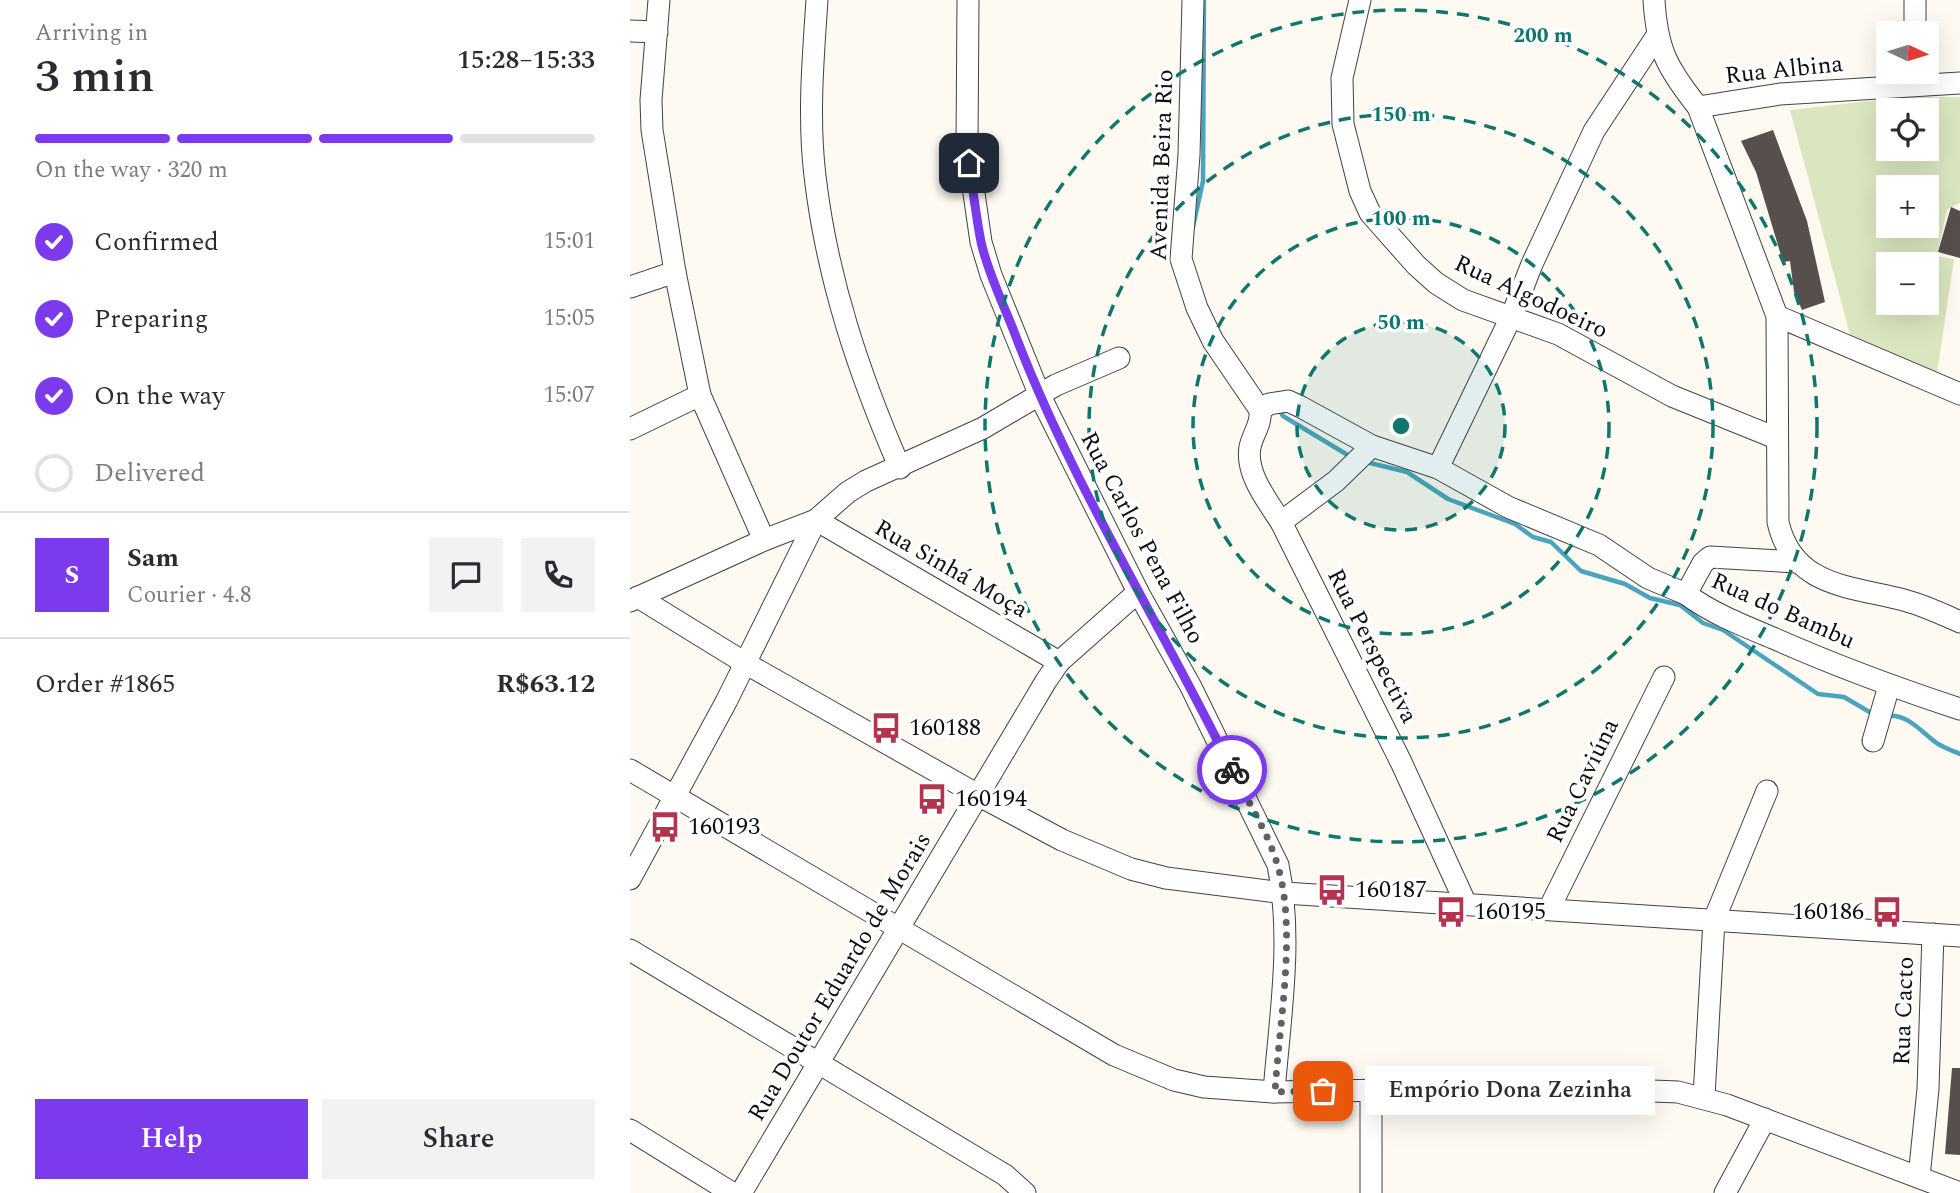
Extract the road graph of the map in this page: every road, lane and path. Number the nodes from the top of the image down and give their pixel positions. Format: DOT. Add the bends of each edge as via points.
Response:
graph roads {
  1 [pos="659,0"];
  2 [pos="817,0"];
  3 [pos="968,0"];
  4 [pos="1193,0"];
  5 [pos="1360,0"];
  6 [pos="1654,0"];
  7 [pos="1915,0"];
  8 [pos="1915,21"];
  9 [pos="630,31"];
  10 [pos="656,32"];
  11 [pos="1656,37"];
  12 [pos="1939,81"];
  13 [pos="1876,83"];
  14 [pos="1960,83"];
  15 [pos="1698,107"];
  16 [pos="675,272"];
  17 [pos="630,287"];
  18 [pos="1512,315"];
  19 [pos="1777,316"];
  20 [pos="1119,358"];
  21 [pos="1960,394"];
  22 [pos="700,395"];
  23 [pos="1040,396"];
  24 [pos="1272,405"];
  25 [pos="630,429"];
  26 [pos="1776,438"];
  27 [pos="1365,454"];
  28 [pos="900,468"];
  29 [pos="1438,468"];
  30 [pos="816,520"];
  31 [pos="1281,522"];
  32 [pos="764,540"];
  33 [pos="1796,562"];
  34 [pos="1138,592"];
  35 [pos="1686,594"];
  36 [pos="634,599"];
  37 [pos="1960,622"];
  38 [pos="1059,662"];
  39 [pos="745,663"];
  40 [pos="1664,677"];
  41 [pos="1889,686"];
  42 [pos="1960,709"];
  43 [pos="1873,741"];
  44 [pos="630,770"];
  45 [pos="1767,790"];
  46 [pos="978,795"];
  47 [pos="674,797"];
  48 [pos="630,879"];
  49 [pos="1284,893"];
  50 [pos="1466,904"];
  51 [pos="1549,909"];
  52 [pos="1714,920"];
  53 [pos="900,930"];
  54 [pos="1933,934"];
  55 [pos="1960,936"];
  56 [pos="630,950"];
  57 [pos="820,1063"];
  58 [pos="1371,1091"];
  59 [pos="1275,1092"];
  60 [pos="1704,1097"];
  61 [pos="1765,1119"];
  62 [pos="630,1130"];
  63 [pos="1919,1177"];
  64 [pos="732,1193"];
  65 [pos="741,1193"];
  66 [pos="1025,1193"];
  67 [pos="1371,1193"];
  68 [pos="1725,1193"];
  69 [pos="1960,1193"];
  1 -- 10 [label="street"];
  2 -- 28 [label="street" via="811,123 829,259 845,327"];
  3 -- 23 [label="street, Rua Carlos Pena Filho" via="967,145 981,242"];
  4 -- 24 [label="street, Avenida Beira Rio" via="1181,259 1213,341"];
  5 -- 18 [label="street, Rua Algodoeiro" via="1342,78 1341,105 1350,155 1370,213 1436,283 1463,300"];
  6 -- 11 [label="street"];
  7 -- 8 [label="street"];
  9 -- 10 [label="street"];
  10 -- 16 [label="street" via="652,130"];
  11 -- 15 [label="street" via="1677,80"];
  11 -- 18 [label="street" via="1594,131"];
  12 -- 14 [label="street, Rua Albina"];
  13 -- 15 [label="street, Rua Albina"];
  15 -- 19 [label="street"];
  16 -- 17 [label="street"];
  16 -- 22 [label="street"];
  18 -- 26 [label="street, Rua Algodoeiro" via="1558,334 1672,396"];
  18 -- 29 [label="street"];
  19 -- 21 [label="street"];
  19 -- 26 [label="street"];
  20 -- 23 [label="street" via="1065,380"];
  22 -- 25 [label="street"];
  22 -- 32 [label="street"];
  23 -- 28 [label="street"];
  23 -- 34 [label="street, Rua Carlos Pena Filho"];
  24 -- 27 [label="street, Avenida Beira Rio"];
  24 -- 31 [label="street, Rua Perspectiva" via="1260,419 1250,456 1259,487"];
  26 -- 33 [label="street" via="1778,522"];
  27 -- 29 [label="street, Avenida Beira Rio"];
  27 -- 31 [label="street"];
  28 -- 30 [label="street" via="848,492"];
  29 -- 35 [label="street, Avenida Beira Rio" via="1508,507 1600,545 1648,578"];
  30 -- 32 [label="street"];
  30 -- 38 [label="street, Rua Sinhá Moça"];
  30 -- 39 [label="street"];
  31 -- 50 [label="street, Rua Perspectiva"];
  32 -- 36 [label="street"];
  33 -- 35 [label="street, Rua do Bambu" via="1710,557"];
  33 -- 37 [label="street" via="1841,587 1933,609"];
  34 -- 38 [label="street, Rua Doutor Eduardo de Morais"];
  34 -- 49 [label="street, Rua Carlos Pena Filho" via="1266,838"];
  35 -- 41 [label="street, Rua do Bambu" via="1752,629"];
  36 -- 39 [label="street"];
  38 -- 46 [label="street, Rua Doutor Eduardo de Morais"];
  39 -- 46 [label="street"];
  39 -- 47 [label="street"];
  40 -- 51 [label="street, Rua Caviúna"];
  41 -- 42 [label="street, Rua do Bambu"];
  41 -- 43 [label="street"];
  44 -- 47 [label="street"];
  45 -- 52 [label="street"];
  46 -- 49 [label="street" via="1062,840 1131,869"];
  46 -- 53 [label="street, Rua Doutor Eduardo de Morais"];
  47 -- 48 [label="street"];
  47 -- 53 [label="street"];
  49 -- 50 [label="street"];
  49 -- 59 [label="street, Rua Carlos Pena Filho" via="1286,934"];
  50 -- 51 [label="street"];
  51 -- 52 [label="street"];
  52 -- 54 [label="street"];
  52 -- 60 [label="street"];
  53 -- 57 [label="street, Rua Doutor Eduardo de Morais"];
  53 -- 59 [label="street" via="1143,1069 1204,1087"];
  54 -- 55 [label="street"];
  54 -- 63 [label="street, Rua Cacto" via="1928,1088"];
  56 -- 57 [label="street"];
  57 -- 65 [label="street, Rua Doutor Eduardo de Morais"];
  57 -- 66 [label="street" via="1005,1175"];
  58 -- 59 [label="street"];
  58 -- 60 [label="street" via="1612,1087"];
  58 -- 67 [label="street"];
  60 -- 61 [label="street"];
  61 -- 63 [label="street"];
  61 -- 68 [label="street"];
  62 -- 64 [label="street"];
  63 -- 69 [label="street"];
}
